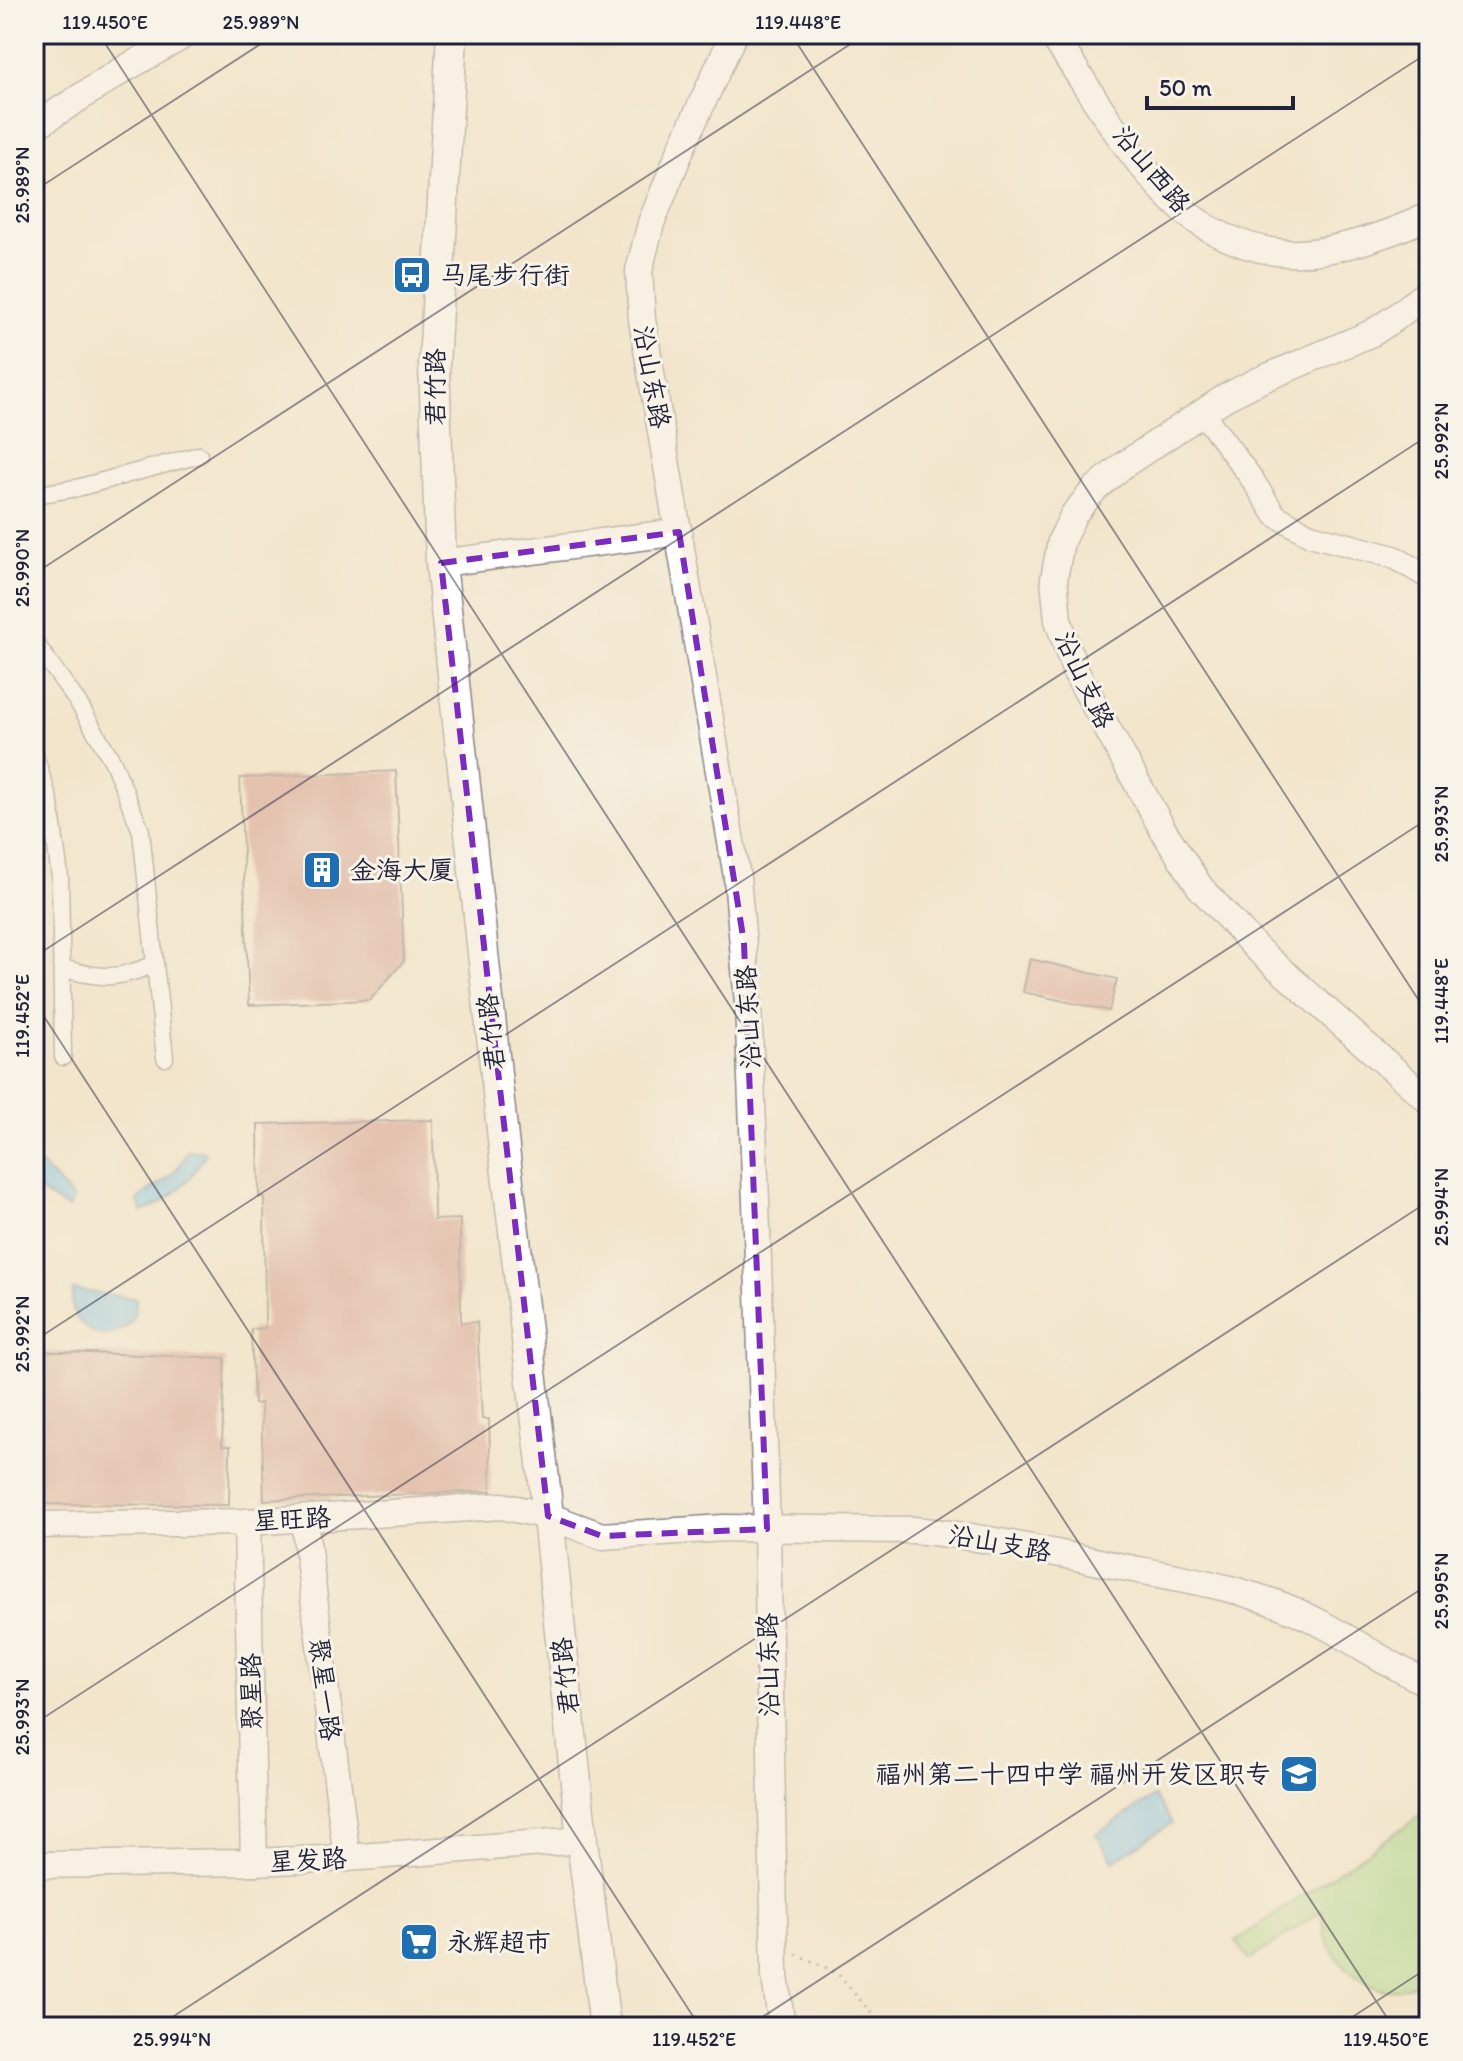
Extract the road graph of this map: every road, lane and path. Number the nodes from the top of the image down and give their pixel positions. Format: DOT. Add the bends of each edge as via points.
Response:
graph roads {
  1 [pos="186,34"];
  2 [pos="452,34"];
  3 [pos="734,34"];
  4 [pos="1052,34"];
  5 [pos="34,127"];
  6 [pos="1429,216"];
  7 [pos="1429,291"];
  8 [pos="1202,412"];
  9 [pos="199,455"];
  10 [pos="34,495"];
  11 [pos="679,532"];
  12 [pos="441,563"];
  13 [pos="1429,578"];
  14 [pos="34,641"];
  15 [pos="34,752"];
  16 [pos="155,964"];
  17 [pos="62,968"];
  18 [pos="63,1057"];
  19 [pos="165,1058"];
  20 [pos="1429,1101"];
  21 [pos="548,1516"];
  22 [pos="304,1519"];
  23 [pos="247,1522"];
  24 [pos="34,1525"];
  25 [pos="767,1529"];
  26 [pos="1429,1684"];
  27 [pos="582,1840"];
  28 [pos="347,1858"];
  29 [pos="254,1862"];
  30 [pos="34,1865"];
  31 [pos="774,1945"];
  32 [pos="605,2027"];
  33 [pos="782,2027"];
  34 [pos="883,2027"];
  1 -- 5 [label="street"];
  2 -- 12 [label="main road, 君竹路" via="434,365"];
  3 -- 11 [label="street, 沿山东路" via="661,195 639,271 642,320"];
  4 -- 6 [label="street, 沿山西路" via="1160,186 1184,210 1221,234 1257,248 1298,253 1367,239"];
  7 -- 8 [label="street, 沿山支路" via="1372,333 1258,381"];
  8 -- 13 [label="street" via="1275,515 1310,535 1394,557"];
  8 -- 20 [label="street, 沿山支路" via="1106,479 1074,514 1055,566 1061,633 1081,683 1200,887 1256,948"];
  9 -- 10 [label="street"];
  11 -- 12 [label="street"];
  11 -- 25 [label="street, 沿山东路" via="744,943"];
  12 -- 21 [label="main road, 君竹路"];
  14 -- 16 [label="street" via="113,762 141,831"];
  15 -- 17 [label="street" via="50,803 60,877"];
  16 -- 17 [label="street" via="109,978"];
  16 -- 19 [label="street"];
  17 -- 18 [label="street"];
  21 -- 22 [label="street, 星旺路" via="502,1506"];
  21 -- 25 [label="street, 沿山支路" via="602,1536"];
  21 -- 27 [label="main road, 君竹路"];
  22 -- 23 [label="street, 星旺路"];
  22 -- 28 [label="street, 聚星一路"];
  23 -- 24 [label="street, 星旺路"];
  23 -- 29 [label="street, 聚星路"];
  25 -- 26 [label="street, 沿山支路" via="913,1530 967,1536 1194,1581 1274,1602"];
  25 -- 31 [label="street, 沿山东路"];
  27 -- 28 [label="street, 星发路"];
  27 -- 32 [label="main road, 君竹路"];
  28 -- 29 [label="street, 星发路"];
  29 -- 30 [label="street, 星发路"];
  31 -- 33 [label="street, 沿山东路"];
  31 -- 34 [label="path" via="837,1973"];
}
